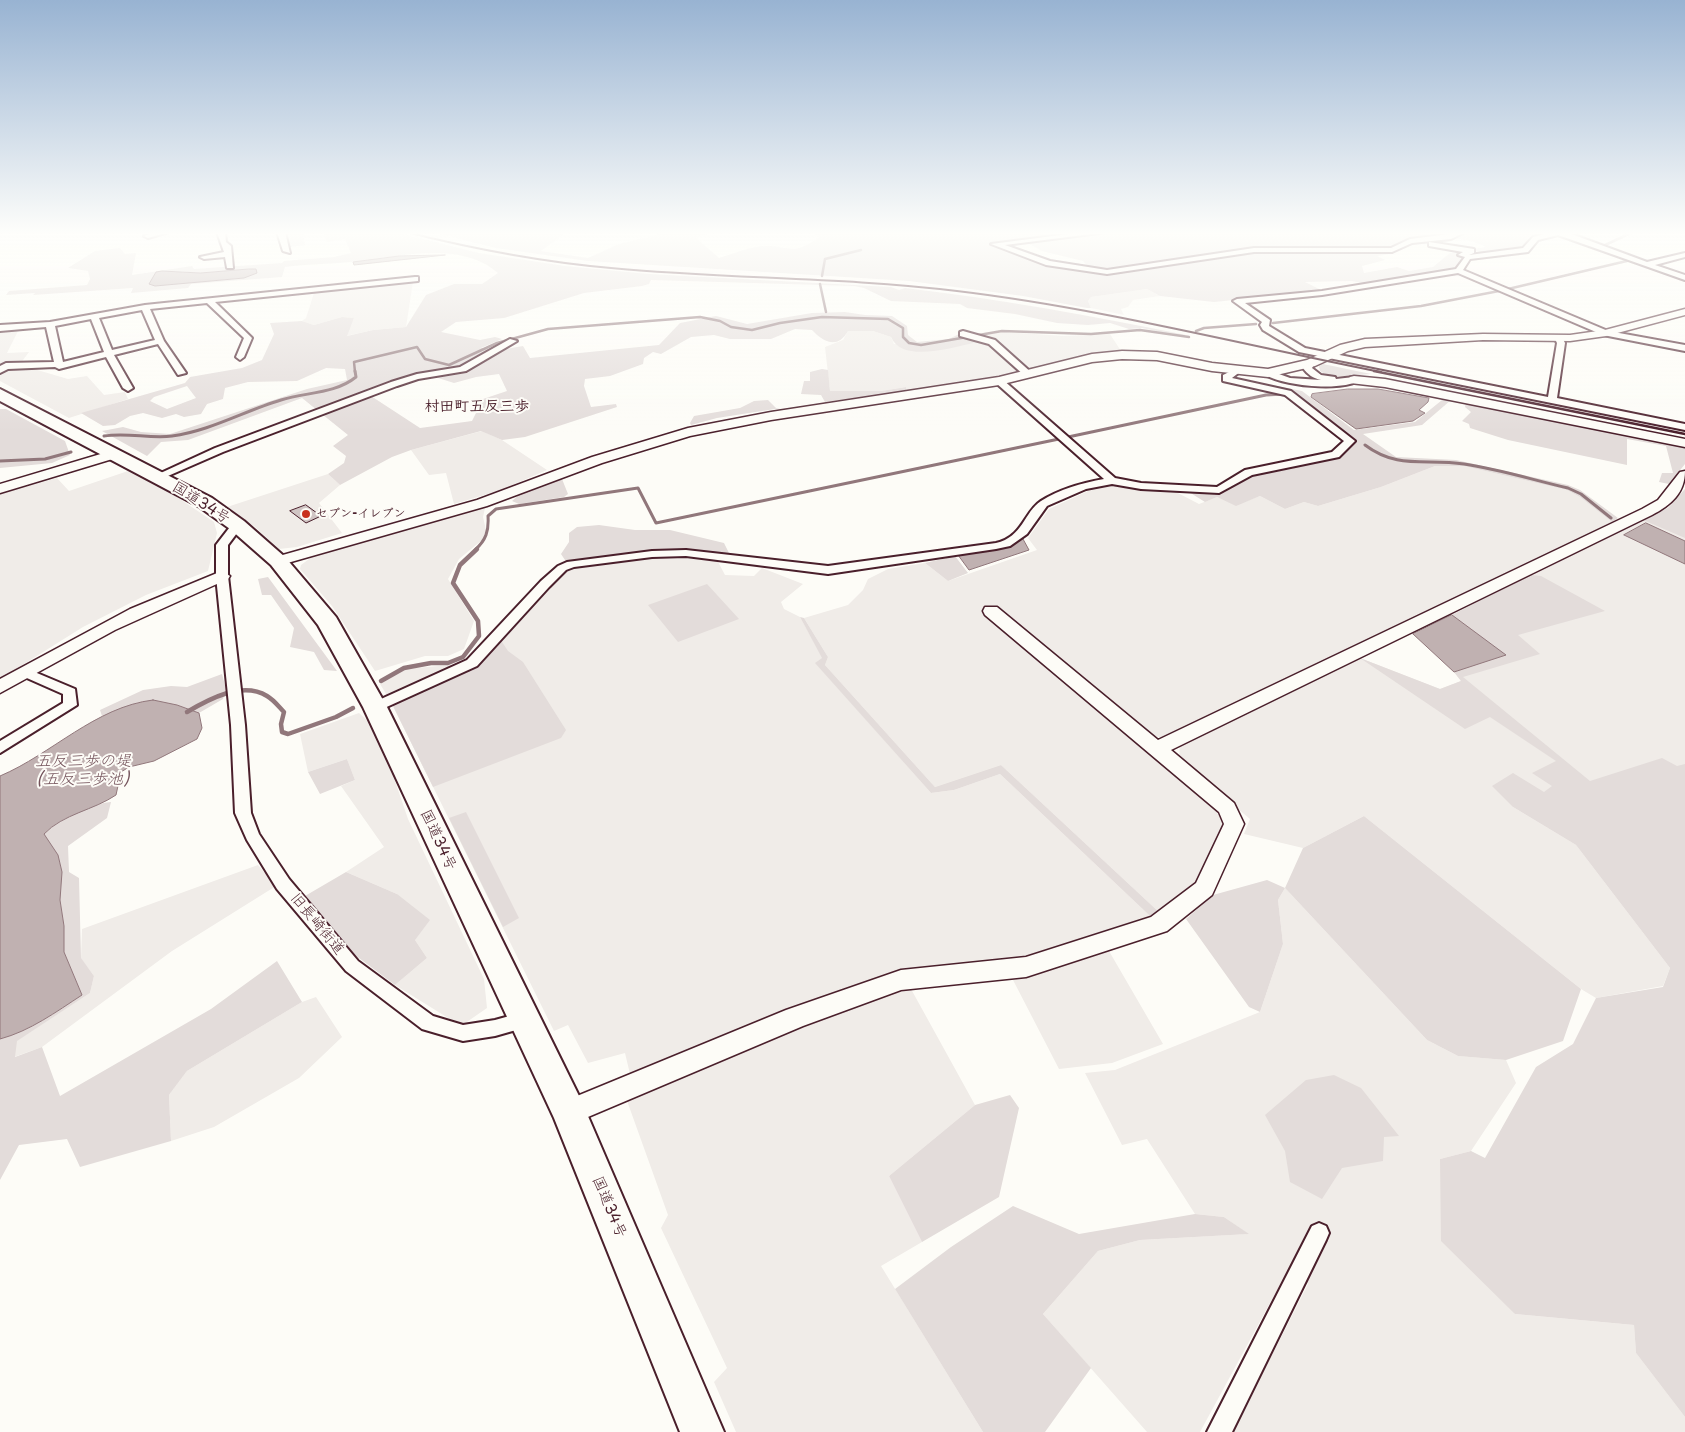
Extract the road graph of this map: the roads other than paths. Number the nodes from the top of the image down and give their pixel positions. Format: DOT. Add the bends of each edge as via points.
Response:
graph roads {
  1 [pos="221,299"];
  2 [pos="1261,299"];
  3 [pos="1525,299"];
  4 [pos="209,300"];
  5 [pos="145,307"];
  6 [pos="1685,312"];
  7 [pos="94,316"];
  8 [pos="50,324"];
  9 [pos="0,328"];
  10 [pos="1606,333"];
  11 [pos="968,336"];
  12 [pos="1559,338"];
  13 [pos="160,341"];
  14 [pos="513,341"];
  15 [pos="1685,348"];
  16 [pos="109,354"];
  17 [pos="1327,354"];
  18 [pos="240,357"];
  19 [pos="1311,363"];
  20 [pos="58,364"];
  21 [pos="0,370"];
  22 [pos="1237,371"];
  23 [pos="181,373"];
  24 [pos="1268,373"];
  25 [pos="1028,374"];
  26 [pos="1354,380"];
  27 [pos="999,381"];
  28 [pos="128,388"];
  29 [pos="4,400"];
  30 [pos="1552,400"];
  31 [pos="1685,427"];
  32 [pos="1685,443"];
  33 [pos="114,454"];
  34 [pos="1685,475"];
  35 [pos="157,476"];
  36 [pos="1112,481"];
  37 [pos="0,489"];
  38 [pos="237,525"];
  39 [pos="278,561"];
  40 [pos="222,576"];
  41 [pos="991,611"];
  42 [pos="25,672"];
  43 [pos="0,687"];
  44 [pos="375,707"];
  45 [pos="0,748"];
  46 [pos="1157,749"];
  47 [pos="524,1020"];
  48 [pos="569,1112"];
  49 [pos="1319,1233"];
  50 [pos="702,1432"];
  51 [pos="1219,1432"];
  1 -- 4 [label="street"];
  2 -- 17 [label="street" via="1238,301 1267,322 1266,328 1298,349"];
  3 -- 10 [label="street"];
  4 -- 5 [label="street"];
  4 -- 18 [label="street" via="248,338"];
  5 -- 7 [label="street"];
  5 -- 13 [label="street"];
  6 -- 10 [label="street"];
  7 -- 8 [label="street"];
  7 -- 16 [label="street"];
  8 -- 9 [label="street"];
  8 -- 20 [label="street"];
  10 -- 12 [label="street"];
  10 -- 15 [label="street"];
  11 -- 25 [label="street" via="992,342"];
  12 -- 17 [label="street" via="1398,340 1365,343"];
  12 -- 30 [label="street" via="1561,343"];
  13 -- 16 [label="street"];
  13 -- 23 [label="street"];
  14 -- 35 [label="street" via="463,369 394,384"];
  16 -- 20 [label="street"];
  16 -- 28 [label="street"];
  17 -- 19 [label="street"];
  17 -- 30 [label="street"];
  19 -- 24 [label="street"];
  19 -- 26 [label="street" via="1307,368 1319,377"];
  20 -- 21 [label="street" via="6,366"];
  22 -- 24 [label="street"];
  22 -- 25 [label="street" via="1135,355 1092,358"];
  22 -- 36 [label="street" via="1226,379 1288,393 1350,441 1335,455 1249,472 1219,490 1141,486"];
  24 -- 26 [label="street" via="1286,381 1305,384"];
  25 -- 27 [label="street"];
  26 -- 32 [label="street" via="1385,383"];
  27 -- 36 [label="street"];
  27 -- 39 [label="street" via="688,432 597,460 482,503"];
  29 -- 33 [label="highway, 国道34号"];
  30 -- 31 [label="street"];
  33 -- 35 [label="highway, 国道34号"];
  33 -- 37 [label="street"];
  34 -- 46 [label="street" via="1662,504 1647,512"];
  35 -- 38 [label="highway, 国道34号" via="205,502"];
  36 -- 44 [label="street" via="1083,486 1050,499 1043,504 1029,527 1006,544 893,562 828,570 670,552 571,564 546,584 472,663"];
  38 -- 39 [label="highway, 国道34号"];
  38 -- 40 [label="street, 旧長崎街道" via="222,546"];
  39 -- 44 [label="highway, 国道34号" via="328,622"];
  40 -- 42 [label="street" via="128,615"];
  40 -- 47 [label="street, 旧長崎街道" via="235,693 243,813 252,836 283,884 352,966 428,1023 463,1033"];
  41 -- 46 [label="street"];
  42 -- 43 [label="street"];
  42 -- 45 [label="street" via="70,692 70,705"];
  44 -- 47 [label="highway, 国道34号"];
  46 -- 48 [label="street" via="1227,808 1234,824 1204,889 1159,924 1026,967 901,980 795,1018"];
  47 -- 48 [label="highway, 国道34号"];
  48 -- 50 [label="highway, 国道34号"];
  49 -- 51 [label="street"];
}
